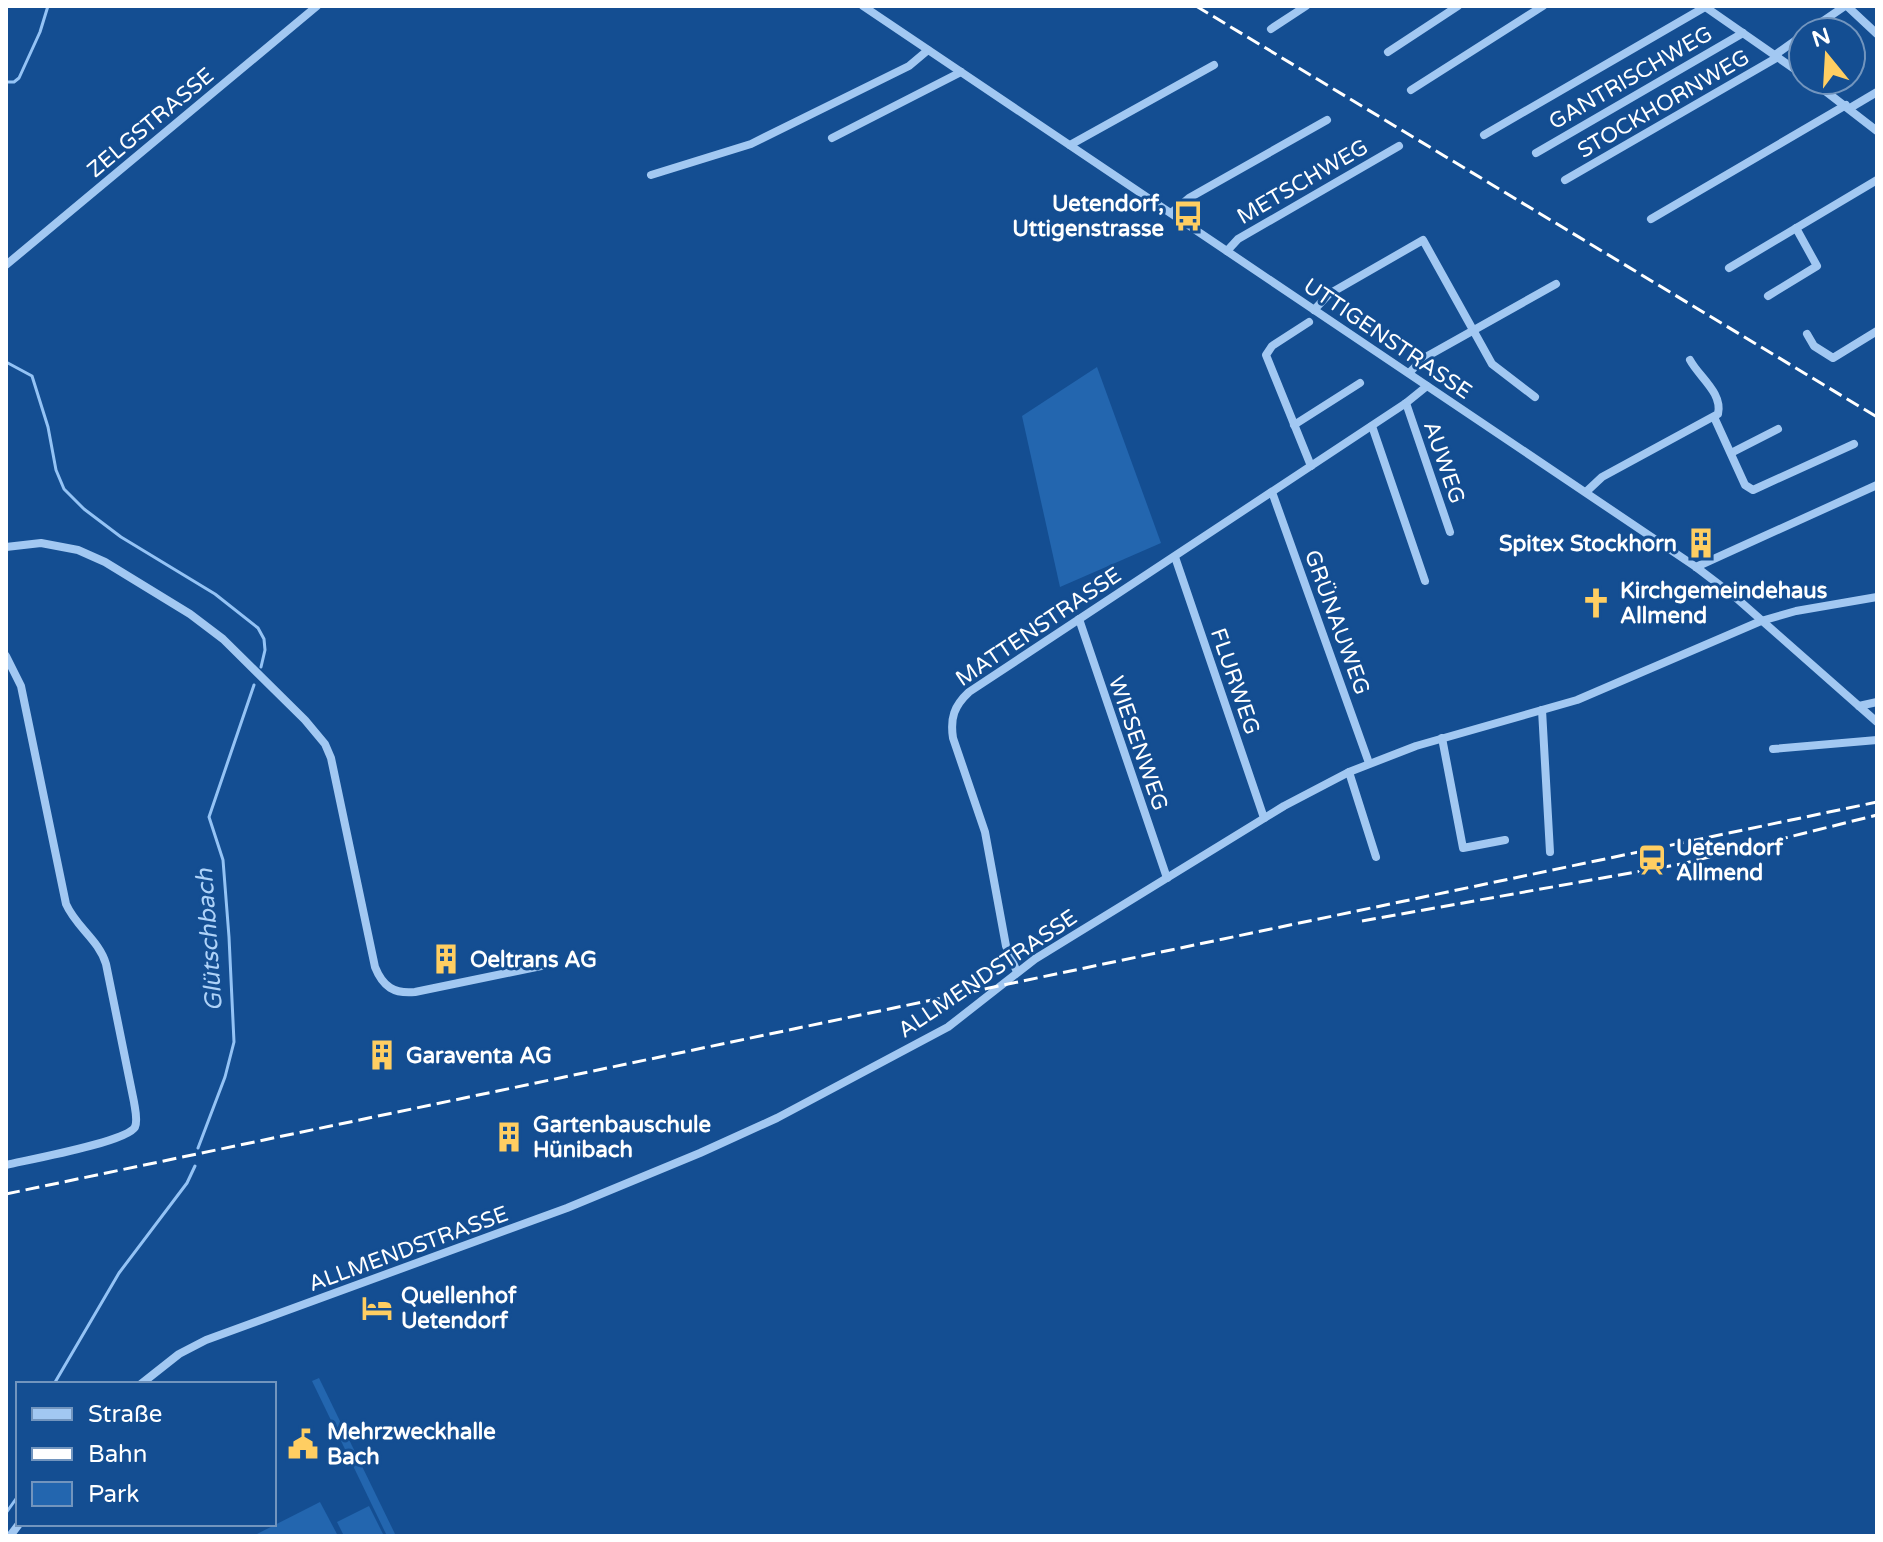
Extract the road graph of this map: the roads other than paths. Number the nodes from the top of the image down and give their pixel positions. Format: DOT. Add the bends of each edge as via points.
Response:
graph roads {
  1 [pos="317,6"];
  2 [pos="863,6"];
  3 [pos="1306,6"];
  4 [pos="1458,6"];
  5 [pos="1543,6"];
  6 [pos="1705,6"];
  7 [pos="1846,6"];
  8 [pos="1271,29"];
  9 [pos="1743,33"];
  10 [pos="1877,34"];
  11 [pos="1787,47"];
  12 [pos="928,50"];
  13 [pos="1388,52"];
  14 [pos="1776,56"];
  15 [pos="1787,64"];
  16 [pos="1214,65"];
  17 [pos="961,72"];
  18 [pos="1411,90"];
  19 [pos="1877,92"];
  20 [pos="1834,96"];
  21 [pos="1848,106"];
  22 [pos="1327,120"];
  23 [pos="1877,131"];
  24 [pos="1484,135"];
  25 [pos="832,138"];
  26 [pos="1070,145"];
  27 [pos="1399,146"];
  28 [pos="1536,153"];
  29 [pos="651,175"];
  30 [pos="1565,180"];
  31 [pos="1877,180"];
  32 [pos="1171,213"];
  33 [pos="1651,219"];
  34 [pos="1796,228"];
  35 [pos="1227,251"];
  36 [pos="6,265"];
  37 [pos="1729,268"];
  38 [pos="1556,284"];
  39 [pos="1768,296"];
  40 [pos="1314,310"];
  41 [pos="1309,322"];
  42 [pos="1474,331"];
  43 [pos="1877,331"];
  44 [pos="1807,334"];
  45 [pos="1690,360"];
  46 [pos="1409,373"];
  47 [pos="1360,383"];
  48 [pos="1427,386"];
  49 [pos="1535,397"];
  50 [pos="1406,403"];
  51 [pos="1714,417"];
  52 [pos="1294,425"];
  53 [pos="1372,426"];
  54 [pos="1778,429"];
  55 [pos="1854,444"];
  56 [pos="1731,453"];
  57 [pos="1311,466"];
  58 [pos="1877,485"];
  59 [pos="1272,492"];
  60 [pos="1586,492"];
  61 [pos="1450,532"];
  62 [pos="6,547"];
  63 [pos="1175,557"];
  64 [pos="1696,567"];
  65 [pos="1425,581"];
  66 [pos="1877,597"];
  67 [pos="1079,619"];
  68 [pos="1761,621"];
  69 [pos="6,656"];
  70 [pos="1877,702"];
  71 [pos="1859,706"];
  72 [pos="1542,710"];
  73 [pos="1877,722"];
  74 [pos="1442,738"];
  75 [pos="1877,740"];
  76 [pos="1773,749"];
  77 [pos="1369,763"];
  78 [pos="1349,772"];
  79 [pos="1264,818"];
  80 [pos="1505,840"];
  81 [pos="1550,852"];
  82 [pos="1376,857"];
  83 [pos="1167,878"];
  84 [pos="546,965"];
  85 [pos="1017,972"];
  86 [pos="6,1165"];
  87 [pos="144,1382"];
  1 -- 36 [label="street, ZELGSTRASSE"];
  2 -- 12 [label="street, UTTIGENSTRASSE"];
  3 -- 8 [label="street"];
  4 -- 13 [label="street"];
  5 -- 18 [label="street"];
  6 -- 9 [label="street"];
  6 -- 24 [label="street"];
  7 -- 10 [label="street"];
  9 -- 14 [label="street"];
  9 -- 28 [label="street, GANTRISCHWEG"];
  11 -- 14 [label="street, STOCKHORNWEG"];
  12 -- 17 [label="street, UTTIGENSTRASSE"];
  12 -- 29 [label="street" via="909,66 765,138"];
  14 -- 15 [label="street"];
  14 -- 30 [label="street, STOCKHORNWEG"];
  16 -- 26 [label="street"];
  17 -- 25 [label="street"];
  17 -- 26 [label="street, UTTIGENSTRASSE"];
  19 -- 21 [label="street"];
  20 -- 21 [label="street"];
  21 -- 23 [label="street"];
  21 -- 33 [label="street"];
  22 -- 32 [label="street"];
  26 -- 32 [label="street, UTTIGENSTRASSE"];
  27 -- 35 [label="street, METSCHWEG" via="1238,239"];
  31 -- 34 [label="street"];
  32 -- 35 [label="street, UTTIGENSTRASSE"];
  34 -- 37 [label="street"];
  34 -- 39 [label="street" via="1817,266"];
  35 -- 40 [label="street, UTTIGENSTRASSE"];
  38 -- 42 [label="street"];
  40 -- 42 [label="street" via="1329,294 1423,240"];
  40 -- 46 [label="street, UTTIGENSTRASSE"];
  41 -- 52 [label="street" via="1266,355"];
  42 -- 46 [label="street" via="1424,358"];
  42 -- 49 [label="street" via="1496,369"];
  43 -- 44 [label="street" via="1833,358 1814,346"];
  45 -- 51 [label="street" via="1719,403"];
  46 -- 48 [label="street, UTTIGENSTRASSE"];
  47 -- 52 [label="street"];
  48 -- 50 [label="street, MATTENSTRASSE"];
  48 -- 60 [label="street, UTTIGENSTRASSE"];
  50 -- 53 [label="street, MATTENSTRASSE"];
  50 -- 61 [label="street, AUWEG"];
  51 -- 56 [label="street"];
  51 -- 60 [label="street" via="1602,477"];
  52 -- 57 [label="street"];
  53 -- 57 [label="street, MATTENSTRASSE"];
  53 -- 65 [label="street"];
  54 -- 56 [label="street"];
  55 -- 56 [label="street" via="1753,490 1745,485"];
  57 -- 59 [label="street, MATTENSTRASSE"];
  58 -- 64 [label="street"];
  59 -- 63 [label="street, MATTENSTRASSE"];
  59 -- 77 [label="street, GRÜNAUWEG"];
  60 -- 64 [label="street, UTTIGENSTRASSE"];
  62 -- 84 [label="street" via="59,545 105,562 207,626 317,732 333,767 375,967 390,989 415,992"];
  63 -- 67 [label="street, MATTENSTRASSE"];
  63 -- 79 [label="street, FLURWEG"];
  64 -- 68 [label="street, UTTIGENSTRASSE"];
  66 -- 68 [label="street, ALLMENDSTRASSE"];
  67 -- 83 [label="street, WIESENWEG"];
  67 -- 85 [label="street, MATTENSTRASSE" via="969,692 959,701 951,724 985,832 1006,946"];
  68 -- 71 [label="street, UTTIGENSTRASSE"];
  68 -- 72 [label="street, ALLMENDSTRASSE" via="1597,693"];
  69 -- 86 [label="street" via="21,686 66,904 101,948 106,964 136,1122 130,1133 110,1141"];
  70 -- 71 [label="street"];
  71 -- 73 [label="street, UTTIGENSTRASSE"];
  72 -- 74 [label="street, ALLMENDSTRASSE"];
  72 -- 81 [label="street"];
  74 -- 77 [label="street, ALLMENDSTRASSE"];
  74 -- 80 [label="street" via="1463,848"];
  75 -- 76 [label="street"];
  77 -- 78 [label="street, ALLMENDSTRASSE"];
  78 -- 79 [label="street, ALLMENDSTRASSE"];
  78 -- 82 [label="street"];
  79 -- 83 [label="street, ALLMENDSTRASSE"];
  83 -- 85 [label="street, ALLMENDSTRASSE"];
  85 -- 87 [label="street, ALLMENDSTRASSE" via="948,1027 739,1136 530,1222 206,1340"];
}
